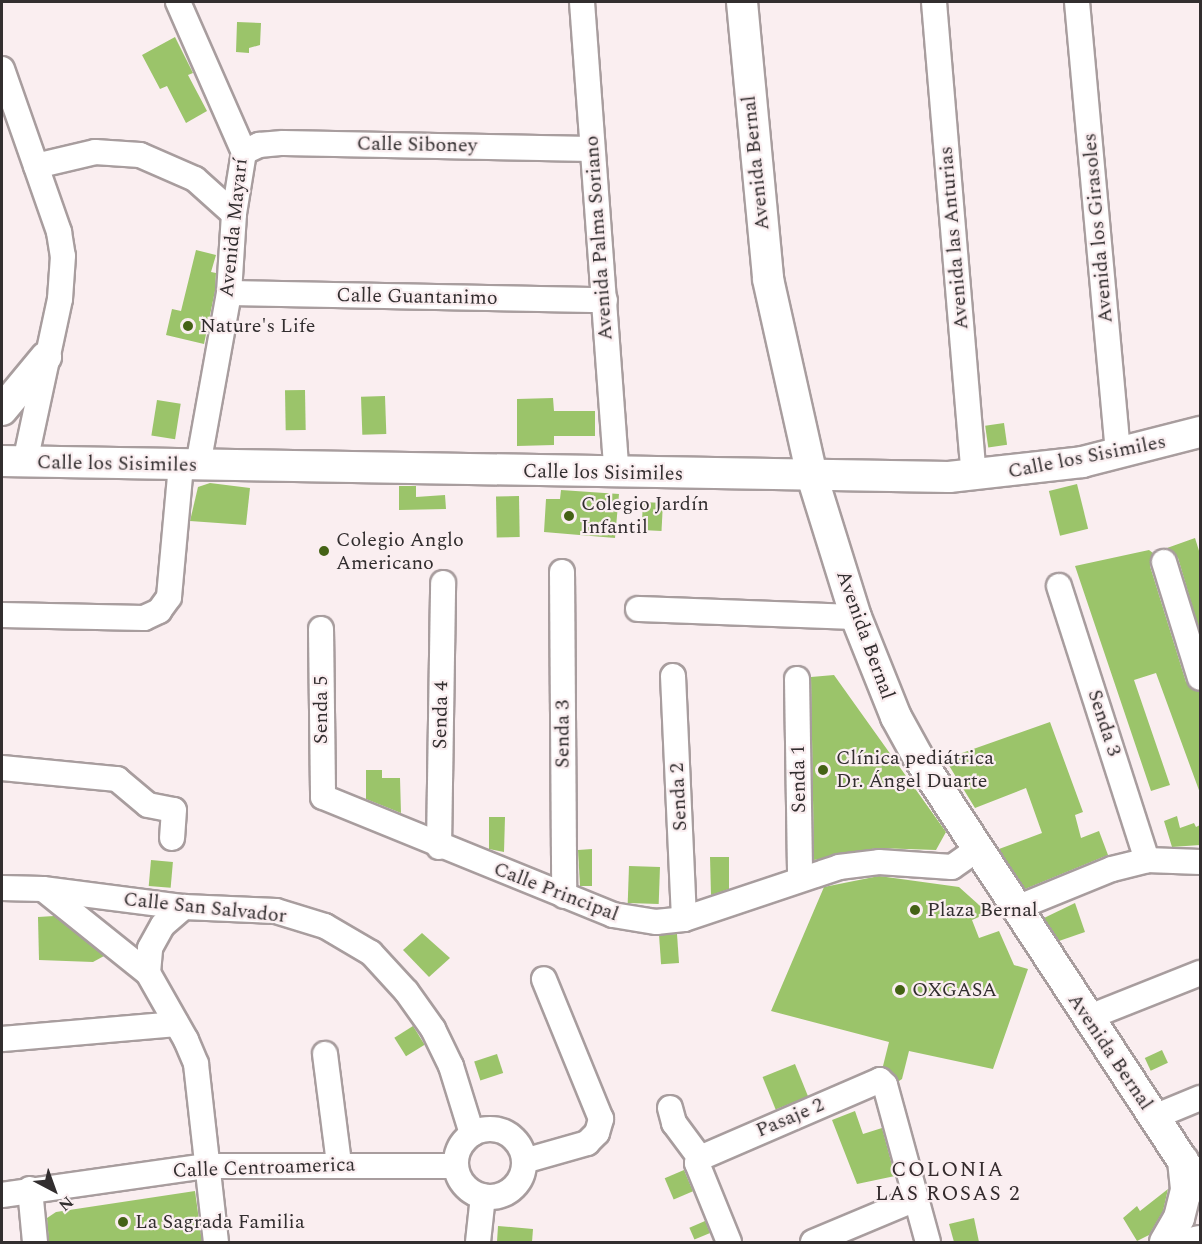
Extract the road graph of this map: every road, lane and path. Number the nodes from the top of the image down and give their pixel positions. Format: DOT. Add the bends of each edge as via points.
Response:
graph roads {
  1 [pos="178,2"];
  2 [pos="582,2"];
  3 [pos="742,2"];
  4 [pos="933,2"];
  5 [pos="1077,2"];
  6 [pos="2,69"];
  7 [pos="592,148"];
  8 [pos="244,152"];
  9 [pos="36,166"];
  10 [pos="234,214"];
  11 [pos="229,292"];
  12 [pos="605,300"];
  13 [pos="46,357"];
  14 [pos="2,410"];
  15 [pos="1200,432"];
  16 [pos="1118,454"];
  17 [pos="13,461"];
  18 [pos="189,466"];
  19 [pos="617,474"];
  20 [pos="974,475"];
  21 [pos="812,476"];
  22 [pos="1164,562"];
  23 [pos="562,572"];
  24 [pos="443,583"];
  25 [pos="1059,586"];
  26 [pos="638,609"];
  27 [pos="2,615"];
  28 [pos="856,617"];
  29 [pos="321,629"];
  30 [pos="673,676"];
  31 [pos="1200,678"];
  32 [pos="797,679"];
  33 [pos="2,768"];
  34 [pos="321,791"];
  35 [pos="172,838"];
  36 [pos="439,847"];
  37 [pos="975,850"];
  38 [pos="1147,860"];
  39 [pos="1200,862"];
  40 [pos="800,879"];
  41 [pos="2,888"];
  42 [pos="43,889"];
  43 [pos="564,896"];
  44 [pos="184,907"];
  45 [pos="1014,909"];
  46 [pos="684,919"];
  47 [pos="148,973"];
  48 [pos="1200,973"];
  49 [pos="544,979"];
  50 [pos="1087,1018"];
  51 [pos="176,1024"];
  52 [pos="2,1039"];
  53 [pos="326,1054"];
  54 [pos="1200,1098"];
  55 [pos="670,1108"];
  56 [pos="1154,1117"];
  57 [pos="472,1134"];
  58 [pos="699,1160"];
  59 [pos="1183,1160"];
  60 [pos="524,1161"];
  61 [pos="339,1163"];
  62 [pos="207,1166"];
  63 [pos="455,1166"];
  64 [pos="1200,1187"];
  65 [pos="30,1189"];
  66 [pos="2,1196"];
  67 [pos="483,1196"];
  68 [pos="916,1198"];
  69 [pos="1200,1241"];
  70 [pos="35,1242"];
  71 [pos="216,1242"];
  72 [pos="478,1242"];
  73 [pos="729,1242"];
  74 [pos="813,1242"];
  75 [pos="928,1242"];
  76 [pos="1165,1242"];
  77 [pos="1195,1242"];
  1 -- 8 [label="street, Avenida Mayarí"];
  2 -- 7 [label="street, Avenida Palma Soriano"];
  3 -- 21 [label="main road, Avenida Bernal" via="768,279"];
  4 -- 20 [label="street, Avenida las Anturias"];
  5 -- 16 [label="street, Avenida los Girasoles"];
  6 -- 9 [label="street"];
  7 -- 8 [label="street, Calle Siboney" via="283,143 258,145"];
  7 -- 12 [label="street, Avenida Palma Soriano"];
  8 -- 10 [label="street, Avenida Mayarí"];
  9 -- 10 [label="street" via="95,152 140,155 195,179"];
  9 -- 13 [label="street" via="59,232 63,256 60,299"];
  10 -- 11 [label="street, Avenida Mayarí"];
  11 -- 12 [label="street, Calle Guantanimo"];
  11 -- 18 [label="street, Avenida Mayarí"];
  12 -- 19 [label="street, Avenida Palma Soriano"];
  13 -- 14 [label="main road"];
  13 -- 17 [label="street"];
  15 -- 16 [label="main road, Calle los Sisimiles"];
  16 -- 20 [label="main road, Calle los Sisimiles"];
  17 -- 18 [label="main road, Calle los Sisimiles"];
  18 -- 19 [label="main road, Calle los Sisimiles"];
  18 -- 27 [label="street, Avenida Mayarí" via="169,597 159,611 144,618"];
  19 -- 21 [label="main road, Calle los Sisimiles"];
  20 -- 21 [label="main road, Calle los Sisimiles"];
  21 -- 28 [label="main road, Avenida Bernal"];
  22 -- 31 [label="street"];
  23 -- 43 [label="street, Senda 3"];
  24 -- 36 [label="street, Senda 4"];
  25 -- 38 [label="street, Senda 3"];
  26 -- 28 [label="street"];
  28 -- 37 [label="main road, Avenida Bernal" via="896,717"];
  29 -- 34 [label="street, Senda 5"];
  30 -- 46 [label="street, Senda 2"];
  32 -- 40 [label="street, Senda 1"];
  33 -- 35 [label="street" via="117,778 148,805 174,810"];
  34 -- 36 [label="street, Calle Principal" via="328,801"];
  36 -- 43 [label="street, Calle Principal"];
  37 -- 40 [label="street, Calle Principal" via="952,867 862,863"];
  37 -- 45 [label="main road, Avenida Bernal"];
  38 -- 39 [label="street"];
  38 -- 45 [label="street" via="1112,869"];
  40 -- 46 [label="street, Calle Principal"];
  41 -- 42 [label="street, Calle San Salvador"];
  42 -- 44 [label="street, Calle San Salvador"];
  42 -- 47 [label="street"];
  43 -- 46 [label="street, Calle Principal" via="628,919"];
  44 -- 47 [label="street" via="163,925 150,948"];
  44 -- 57 [label="street, Calle San Salvador" via="276,911 325,926 372,953 433,1029 451,1066"];
  45 -- 50 [label="main road, Avenida Bernal"];
  47 -- 51 [label="street"];
  48 -- 50 [label="street"];
  49 -- 60 [label="street" via="600,1114 600,1125 595,1137 583,1145"];
  50 -- 56 [label="main road, Avenida Bernal"];
  51 -- 52 [label="street"];
  51 -- 62 [label="street" via="196,1064"];
  53 -- 61 [label="street"];
  54 -- 56 [label="street"];
  55 -- 58 [label="street" via="674,1123"];
  56 -- 59 [label="main road, Avenida Bernal"];
  57 -- 60 [label="street" via="487,1129 503,1131 516,1140"];
  57 -- 63 [label="street" via="461,1144"];
  58 -- 68 [label="street, Pasaje 2" via="880,1080 885,1085"];
  58 -- 73 [label="street"];
  59 -- 64 [label="main road, Avenida Bernal"];
  59 -- 76 [label="main road" via="1186,1189 1179,1218"];
  60 -- 67 [label="street" via="519,1179 508,1192"];
  61 -- 62 [label="street, Calle Centroamerica"];
  61 -- 63 [label="street, Calle Centroamerica"];
  62 -- 65 [label="street, Calle Centroamerica"];
  62 -- 71 [label="street"];
  63 -- 67 [label="street" via="464,1186"];
  65 -- 66 [label="street, Calle Centroamerica"];
  65 -- 70 [label="street"];
  67 -- 72 [label="street"];
  68 -- 74 [label="street"];
  68 -- 75 [label="street"];
  69 -- 77 [label="main road"];
}
